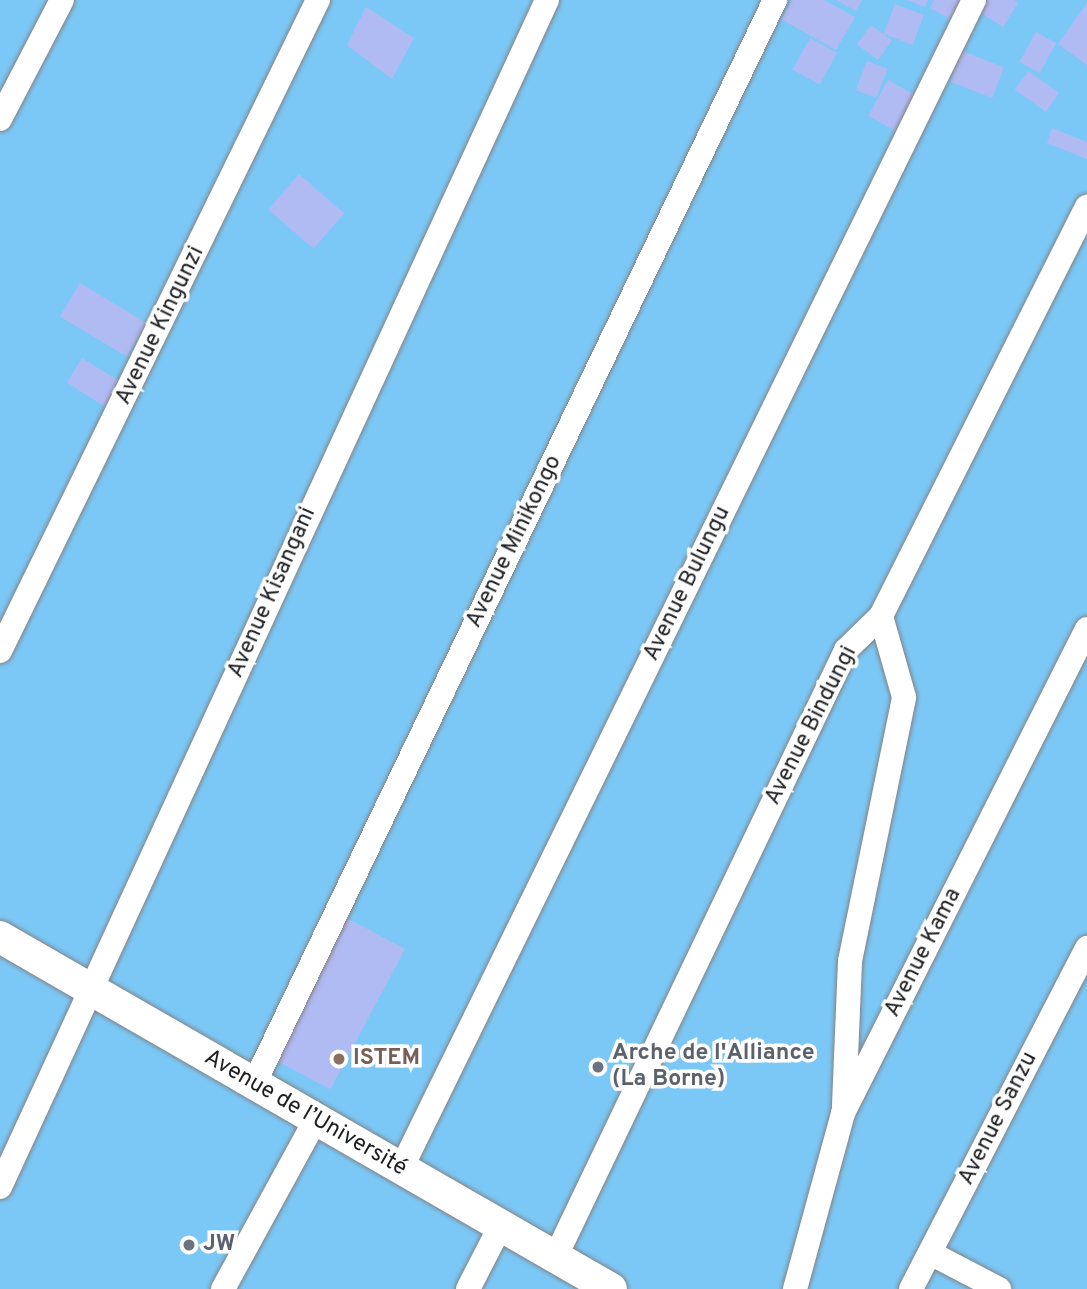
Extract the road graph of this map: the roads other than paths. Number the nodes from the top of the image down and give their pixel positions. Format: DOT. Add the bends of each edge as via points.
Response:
graph roads {
  1 [pos="62,0"];
  2 [pos="318,0"];
  3 [pos="547,0"];
  4 [pos="775,0"];
  5 [pos="974,0"];
  6 [pos="0,119"];
  7 [pos="1087,207"];
  8 [pos="881,616"];
  9 [pos="1087,629"];
  10 [pos="0,651"];
  11 [pos="0,937"];
  12 [pos="1087,948"];
  13 [pos="95,992"];
  14 [pos="254,1084"];
  15 [pos="843,1113"];
  16 [pos="316,1121"];
  17 [pos="401,1169"];
  18 [pos="0,1187"];
  19 [pos="500,1227"];
  20 [pos="930,1253"];
  21 [pos="555,1258"];
  22 [pos="223,1289"];
  23 [pos="468,1289"];
  24 [pos="611,1289"];
  25 [pos="795,1289"];
  26 [pos="911,1289"];
  27 [pos="999,1289"];
  1 -- 6 [label="street"];
  2 -- 10 [label="street, Avenue Kingunzi"];
  3 -- 13 [label="street, Avenue Kisangani"];
  4 -- 14 [label="street, Avenue Minikongo"];
  5 -- 17 [label="street, Avenue Bulungu"];
  7 -- 8 [label="street, Avenue Bindungi"];
  8 -- 15 [label="street" via="904,697 850,961"];
  8 -- 21 [label="street, Avenue Bindungi" via="846,650"];
  9 -- 15 [label="street, Avenue Kama"];
  11 -- 13 [label="main road, Avenue de l’Université"];
  12 -- 20 [label="street, Avenue Sanzu"];
  13 -- 14 [label="main road, Avenue de l’Université"];
  13 -- 18 [label="street, Avenue Kisangani"];
  14 -- 16 [label="main road, Avenue de l’Université"];
  15 -- 25 [label="street, Avenue Kama"];
  16 -- 17 [label="main road, Avenue de l’Université"];
  16 -- 22 [label="street"];
  17 -- 19 [label="main road, Avenue de l’Université"];
  19 -- 21 [label="main road, Avenue de l’Université"];
  19 -- 23 [label="street"];
  20 -- 26 [label="street, Avenue Sanzu"];
  20 -- 27 [label="street"];
  21 -- 24 [label="main road, Avenue de l’Université"];
}
